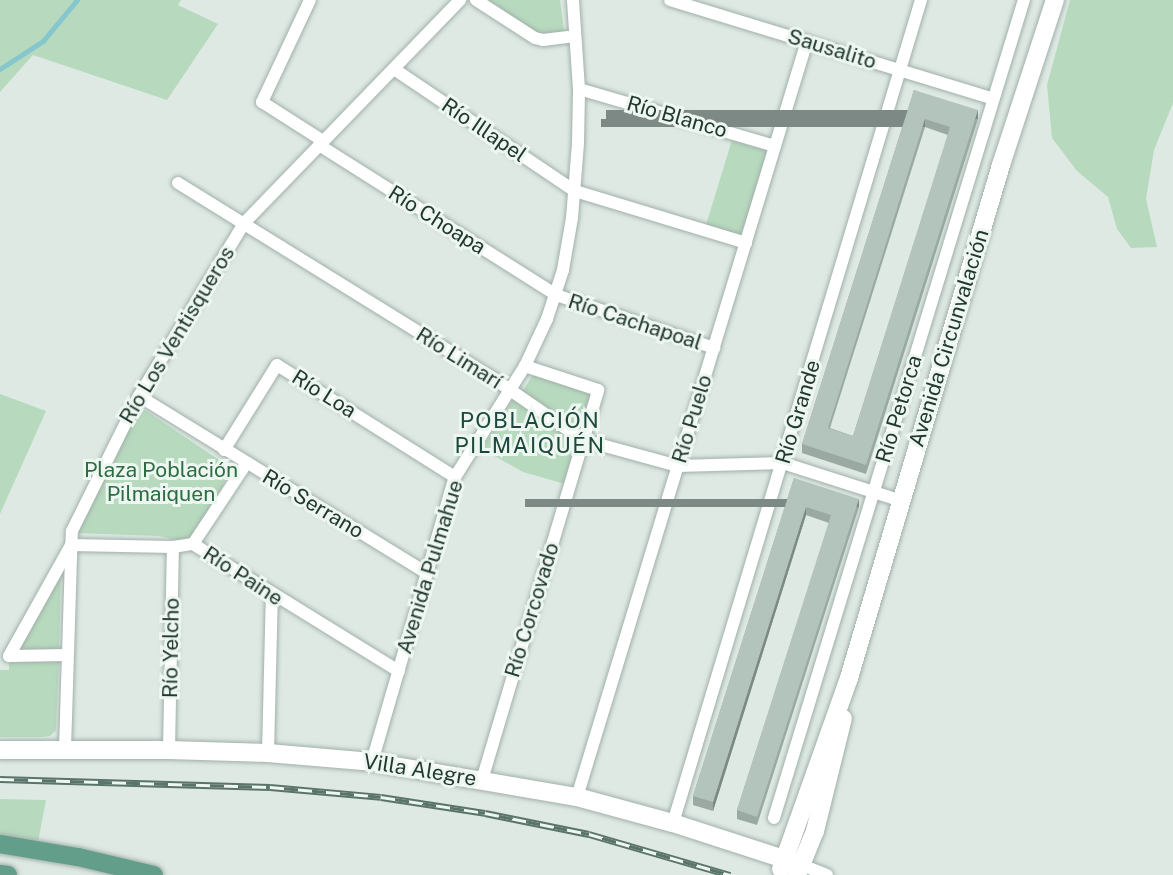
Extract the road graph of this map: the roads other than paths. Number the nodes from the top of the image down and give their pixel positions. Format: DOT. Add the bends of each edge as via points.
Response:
graph roads {
  1 [pos="310,0"];
  2 [pos="460,0"];
  3 [pos="476,0"];
  4 [pos="573,0"];
  5 [pos="670,0"];
  6 [pos="921,0"];
  7 [pos="1023,0"];
  8 [pos="1055,0"];
  9 [pos="706,5"];
  10 [pos="575,36"];
  11 [pos="807,41"];
  12 [pos="394,69"];
  13 [pos="901,69"];
  14 [pos="579,88"];
  15 [pos="993,99"];
  16 [pos="321,143"];
  17 [pos="775,146"];
  18 [pos="178,183"];
  19 [pos="574,191"];
  20 [pos="244,222"];
  21 [pos="746,243"];
  22 [pos="556,295"];
  23 [pos="714,348"];
  24 [pos="525,366"];
  25 [pos="510,390"];
  26 [pos="139,396"];
  27 [pos="583,440"];
  28 [pos="224,450"];
  29 [pos="783,463"];
  30 [pos="246,464"];
  31 [pos="678,466"];
  32 [pos="454,477"];
  33 [pos="874,492"];
  34 [pos="899,500"];
  35 [pos="193,544"];
  36 [pos="71,545"];
  37 [pos="173,547"];
  38 [pos="427,573"];
  39 [pos="272,594"];
  40 [pos="67,655"];
  41 [pos="399,671"];
  42 [pos="65,749"];
  43 [pos="0,750"];
  44 [pos="169,750"];
  45 [pos="268,753"];
  46 [pos="372,762"];
  47 [pos="482,780"];
  48 [pos="577,797"];
  49 [pos="774,818"];
  50 [pos="673,823"];
  51 [pos="0,844"];
  52 [pos="791,867"];
  53 [pos="0,874"];
  54 [pos="8,875"];
  55 [pos="154,875"];
  56 [pos="827,875"];
  1 -- 16 [label="street, Río Choapa" via="262,102"];
  2 -- 12 [label="street, Río Los Ventisqueros"];
  3 -- 10 [label="street" via="535,38"];
  4 -- 10 [label="street, Avenida Pulmahue"];
  5 -- 9 [label="street, Sausalito"];
  6 -- 13 [label="street, Río Grande"];
  7 -- 15 [label="street, Río Petorca"];
  8 -- 34 [label="main road, Avenida Circunvalación"];
  9 -- 11 [label="street, Sausalito"];
  10 -- 14 [label="street, Avenida Pulmahue"];
  11 -- 13 [label="street, Sausalito"];
  11 -- 17 [label="street, Río Puelo"];
  12 -- 16 [label="street, Río Los Ventisqueros"];
  12 -- 19 [label="street, Río Illapel"];
  13 -- 15 [label="street, Sausalito"];
  13 -- 29 [label="street, Río Grande"];
  14 -- 17 [label="street, Río Blanco"];
  14 -- 19 [label="street, Avenida Pulmahue"];
  15 -- 33 [label="street, Río Petorca"];
  16 -- 20 [label="street, Río Los Ventisqueros"];
  16 -- 22 [label="street, Río Choapa"];
  17 -- 21 [label="street, Río Puelo"];
  18 -- 20 [label="street, Río Limarí"];
  19 -- 21 [label="street, Río Illapel"];
  19 -- 22 [label="street, Avenida Pulmahue" via="569,244"];
  20 -- 25 [label="street, Río Limarí"];
  20 -- 26 [label="street, Río Los Ventisqueros"];
  21 -- 23 [label="street, Río Puelo"];
  22 -- 23 [label="street, Río Cachapoal"];
  22 -- 24 [label="street, Avenida Pulmahue"];
  23 -- 31 [label="street, Río Puelo"];
  24 -- 25 [label="street, Avenida Pulmahue"];
  24 -- 27 [label="street, Río Corcovado" via="598,390"];
  25 -- 27 [label="street, Río Limarí"];
  25 -- 32 [label="street, Avenida Pulmahue"];
  26 -- 28 [label="street, Río Serrano"];
  26 -- 36 [label="street, Río Los Ventisqueros" via="77,518"];
  27 -- 31 [label="street, Río Limarí"];
  27 -- 47 [label="street, Río Corcovado"];
  28 -- 30 [label="street, Río Serrano"];
  28 -- 32 [label="street, Río Loa" via="278,365"];
  29 -- 31 [label="street, Río Limarí"];
  29 -- 33 [label="street, Río Limarí"];
  29 -- 50 [label="street, Río Grande"];
  30 -- 35 [label="street"];
  30 -- 38 [label="street, Río Serrano"];
  31 -- 48 [label="street, Río Puelo"];
  32 -- 38 [label="street, Avenida Pulmahue"];
  33 -- 34 [label="street, Río Limarí"];
  33 -- 49 [label="street, Río Petorca"];
  34 -- 52 [label="main road, Avenida Circunvalación"];
  35 -- 37 [label="street, Río Paine"];
  35 -- 39 [label="street, Río Paine"];
  36 -- 37 [label="street, Río Paine"];
  36 -- 40 [label="street, Río Los Ventisqueros"];
  36 -- 40 [label="street" via="9,656"];
  37 -- 44 [label="street, Río Yelcho"];
  38 -- 41 [label="street, Avenida Pulmahue"];
  39 -- 41 [label="street, Río Paine"];
  39 -- 45 [label="street"];
  40 -- 42 [label="street, Río Los Ventisqueros"];
  41 -- 46 [label="street, Avenida Pulmahue"];
  42 -- 43 [label="main road, Villa Alegre"];
  42 -- 44 [label="main road, Villa Alegre"];
  44 -- 45 [label="main road, Villa Alegre"];
  45 -- 46 [label="main road, Villa Alegre"];
  46 -- 47 [label="main road, Villa Alegre"];
  47 -- 48 [label="main road, Villa Alegre"];
  48 -- 50 [label="main road, Villa Alegre"];
  50 -- 52 [label="main road, Villa Alegre"];
  51 -- 55 [label="main road"];
  52 -- 56 [label="street, Villa Alegre"];
  53 -- 54 [label="main road"];
}
